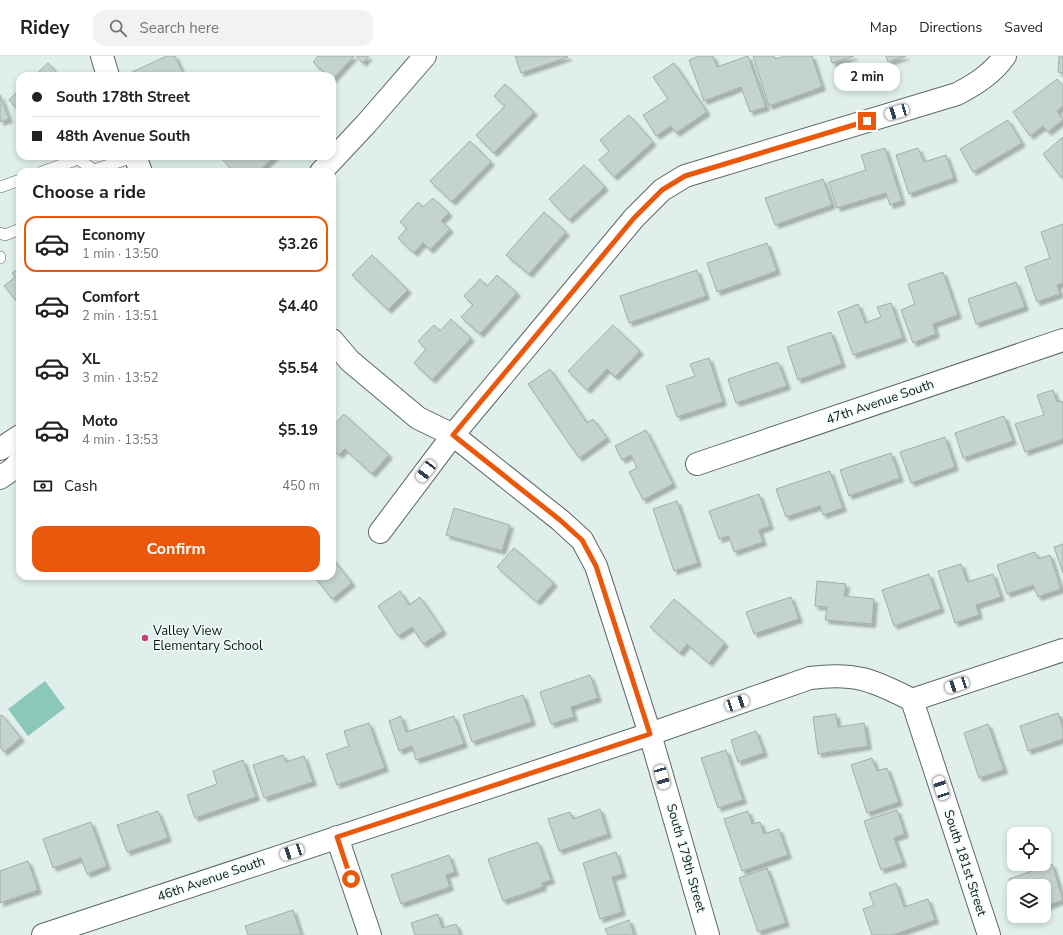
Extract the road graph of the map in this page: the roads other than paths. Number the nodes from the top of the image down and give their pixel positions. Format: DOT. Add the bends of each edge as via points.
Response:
graph roads {
  1 [pos="102,56"];
  2 [pos="425,56"];
  3 [pos="1005,56"];
  4 [pos="107,72"];
  5 [pos="336,156"];
  6 [pos="75,160"];
  7 [pos="79,160"];
  8 [pos="124,160"];
  9 [pos="332,160"];
  10 [pos="53,168"];
  11 [pos="90,168"];
  12 [pos="102,168"];
  13 [pos="325,168"];
  14 [pos="16,181"];
  15 [pos="0,187"];
  16 [pos="16,231"];
  17 [pos="0,232"];
  18 [pos="1063,340"];
  19 [pos="336,345"];
  20 [pos="453,435"];
  21 [pos="16,439"];
  22 [pos="0,449"];
  23 [pos="697,464"];
  24 [pos="16,466"];
  25 [pos="0,478"];
  26 [pos="380,532"];
  27 [pos="1063,650"];
  28 [pos="912,700"];
  29 [pos="650,734"];
  30 [pos="337,837"];
  31 [pos="66,932"];
  32 [pos="43,935"];
  33 [pos="370,935"];
  34 [pos="708,935"];
  35 [pos="989,935"];
  1 -- 4 [label="street"];
  2 -- 5 [label="street"];
  3 -- 20 [label="street" via="981,81 957,94 685,176 662,190 634,218"];
  6 -- 10 [label="lane"];
  7 -- 11 [label="lane"];
  8 -- 12 [label="lane"];
  9 -- 13 [label="street"];
  14 -- 15 [label="lane"];
  16 -- 17 [label="lane" via="5,235"];
  18 -- 23 [label="street, 47th Avenue South"];
  19 -- 20 [label="street, South 179th Street" via="350,361 418,418"];
  20 -- 26 [label="street"];
  20 -- 29 [label="street, South 179th Street" via="582,540 596,566"];
  21 -- 22 [label="street"];
  24 -- 25 [label="street"];
  27 -- 28 [label="street"];
  28 -- 29 [label="street, 46th Avenue South" via="884,685 856,676 831,675 810,678"];
  28 -- 35 [label="street, South 181st Street"];
  29 -- 30 [label="street, 46th Avenue South"];
  29 -- 34 [label="street, South 179th Street"];
  30 -- 31 [label="street, 46th Avenue South"];
  30 -- 33 [label="street"];
  31 -- 32 [label="street, 46th Avenue South"];
}
